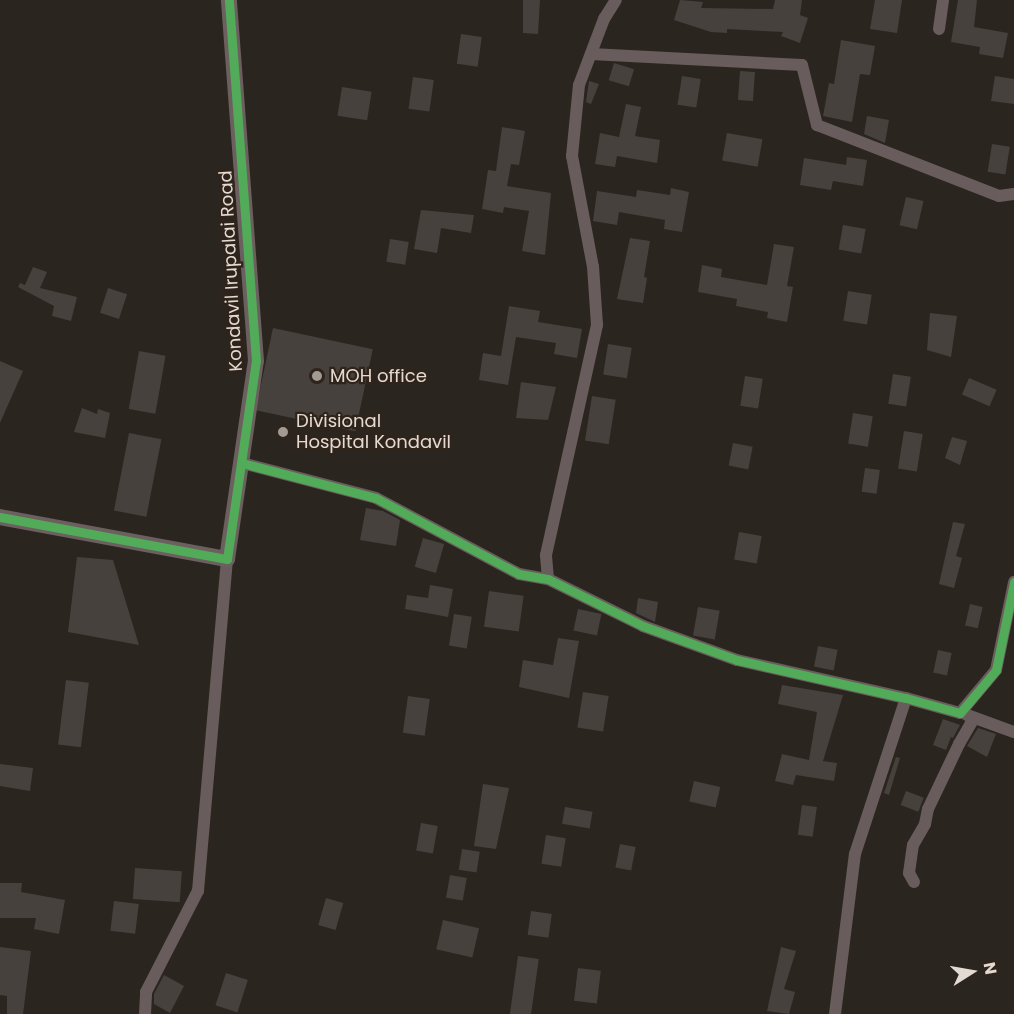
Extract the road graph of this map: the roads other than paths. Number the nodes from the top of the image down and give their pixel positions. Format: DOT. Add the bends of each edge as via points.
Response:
graph roads {
  1 [pos="229,0"];
  2 [pos="615,0"];
  3 [pos="943,0"];
  4 [pos="939,29"];
  5 [pos="591,54"];
  6 [pos="1014,194"];
  7 [pos="242,463"];
  8 [pos="0,517"];
  9 [pos="227,559"];
  10 [pos="548,579"];
  11 [pos="1014,582"];
  12 [pos="906,698"];
  13 [pos="960,713"];
  14 [pos="974,718"];
  15 [pos="1014,732"];
  16 [pos="914,882"];
  17 [pos="145,1014"];
  18 [pos="835,1014"];
  1 -- 7 [label="street, Kondavil Irupalai Road" via="256,361"];
  2 -- 5 [label="street"];
  3 -- 4 [label="street"];
  5 -- 6 [label="street" via="802,65 817,125 999,196"];
  5 -- 10 [label="street" via="579,85 572,156 593,267 597,326 546,555"];
  7 -- 9 [label="street, Kondavil Irupalai Road"];
  7 -- 10 [label="street" via="376,498 519,574"];
  8 -- 9 [label="street"];
  9 -- 17 [label="street" via="198,891 146,992"];
  10 -- 12 [label="street" via="643,626 737,660"];
  11 -- 13 [label="street" via="996,670"];
  12 -- 13 [label="street"];
  12 -- 18 [label="street" via="855,854"];
  13 -- 14 [label="street"];
  14 -- 15 [label="street"];
  14 -- 16 [label="street" via="913,845 909,873"];
}
